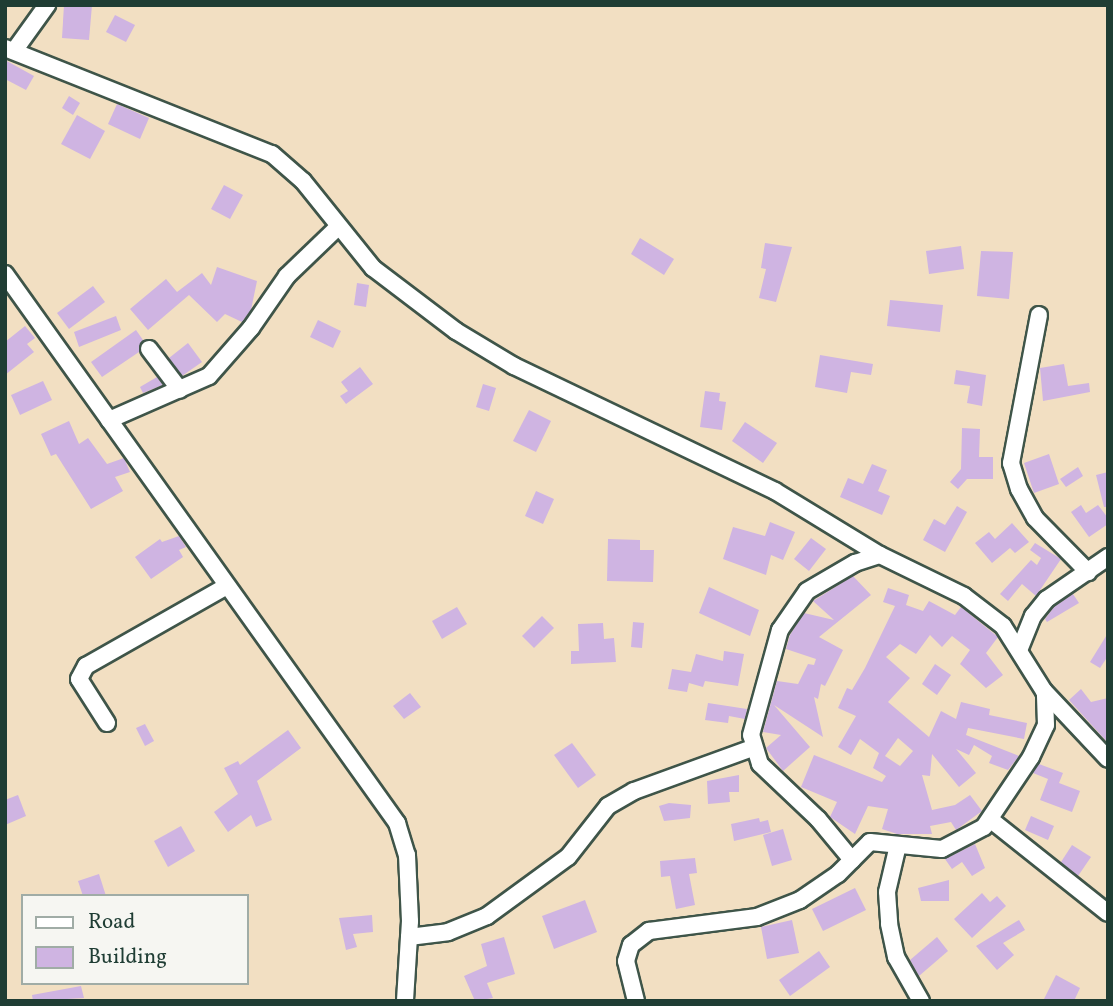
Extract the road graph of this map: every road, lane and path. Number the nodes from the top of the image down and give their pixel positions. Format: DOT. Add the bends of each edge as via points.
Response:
graph roads {
  1 [pos="47,5"];
  2 [pos="10,50"];
  3 [pos="338,228"];
  4 [pos="5,274"];
  5 [pos="1039,315"];
  6 [pos="149,349"];
  7 [pos="180,390"];
  8 [pos="109,421"];
  9 [pos="880,555"];
  10 [pos="1108,557"];
  11 [pos="1088,572"];
  12 [pos="227,586"];
  13 [pos="1020,648"];
  14 [pos="1044,691"];
  15 [pos="107,723"];
  16 [pos="752,748"];
  17 [pos="1108,759"];
  18 [pos="991,820"];
  19 [pos="898,845"];
  20 [pos="852,860"];
  21 [pos="1108,913"];
  22 [pos="409,937"];
  23 [pos="405,1001"];
  24 [pos="636,1001"];
  25 [pos="921,1001"];
  1 -- 2 [label="street"];
  2 -- 3 [label="street" via="272,154 303,181"];
  3 -- 7 [label="street" via="287,276 251,328 209,376"];
  3 -- 9 [label="street" via="373,268 456,331 514,366 775,491"];
  4 -- 8 [label="street"];
  5 -- 11 [label="street" via="1011,463 1035,518"];
  6 -- 7 [label="street"];
  7 -- 8 [label="street"];
  8 -- 12 [label="street"];
  9 -- 13 [label="street" via="964,596 1003,626"];
  9 -- 16 [label="street" via="855,562 807,591 780,630 751,735"];
  10 -- 11 [label="street"];
  11 -- 13 [label="street" via="1046,599 1033,616"];
  12 -- 15 [label="street" via="86,666 79,679"];
  12 -- 22 [label="street" via="397,823 407,855"];
  13 -- 14 [label="street"];
  14 -- 17 [label="street"];
  14 -- 18 [label="street" via="1046,724"];
  16 -- 20 [label="street" via="760,764 818,819"];
  16 -- 22 [label="street" via="634,791 608,806 568,857 487,916 468,926"];
  18 -- 19 [label="street" via="942,849"];
  18 -- 21 [label="street"];
  19 -- 20 [label="street" via="870,842"];
  19 -- 25 [label="street" via="887,892 889,923 896,957"];
  20 -- 24 [label="street" via="800,900 757,917 649,931 631,945 626,961"];
  22 -- 23 [label="street"];
}
